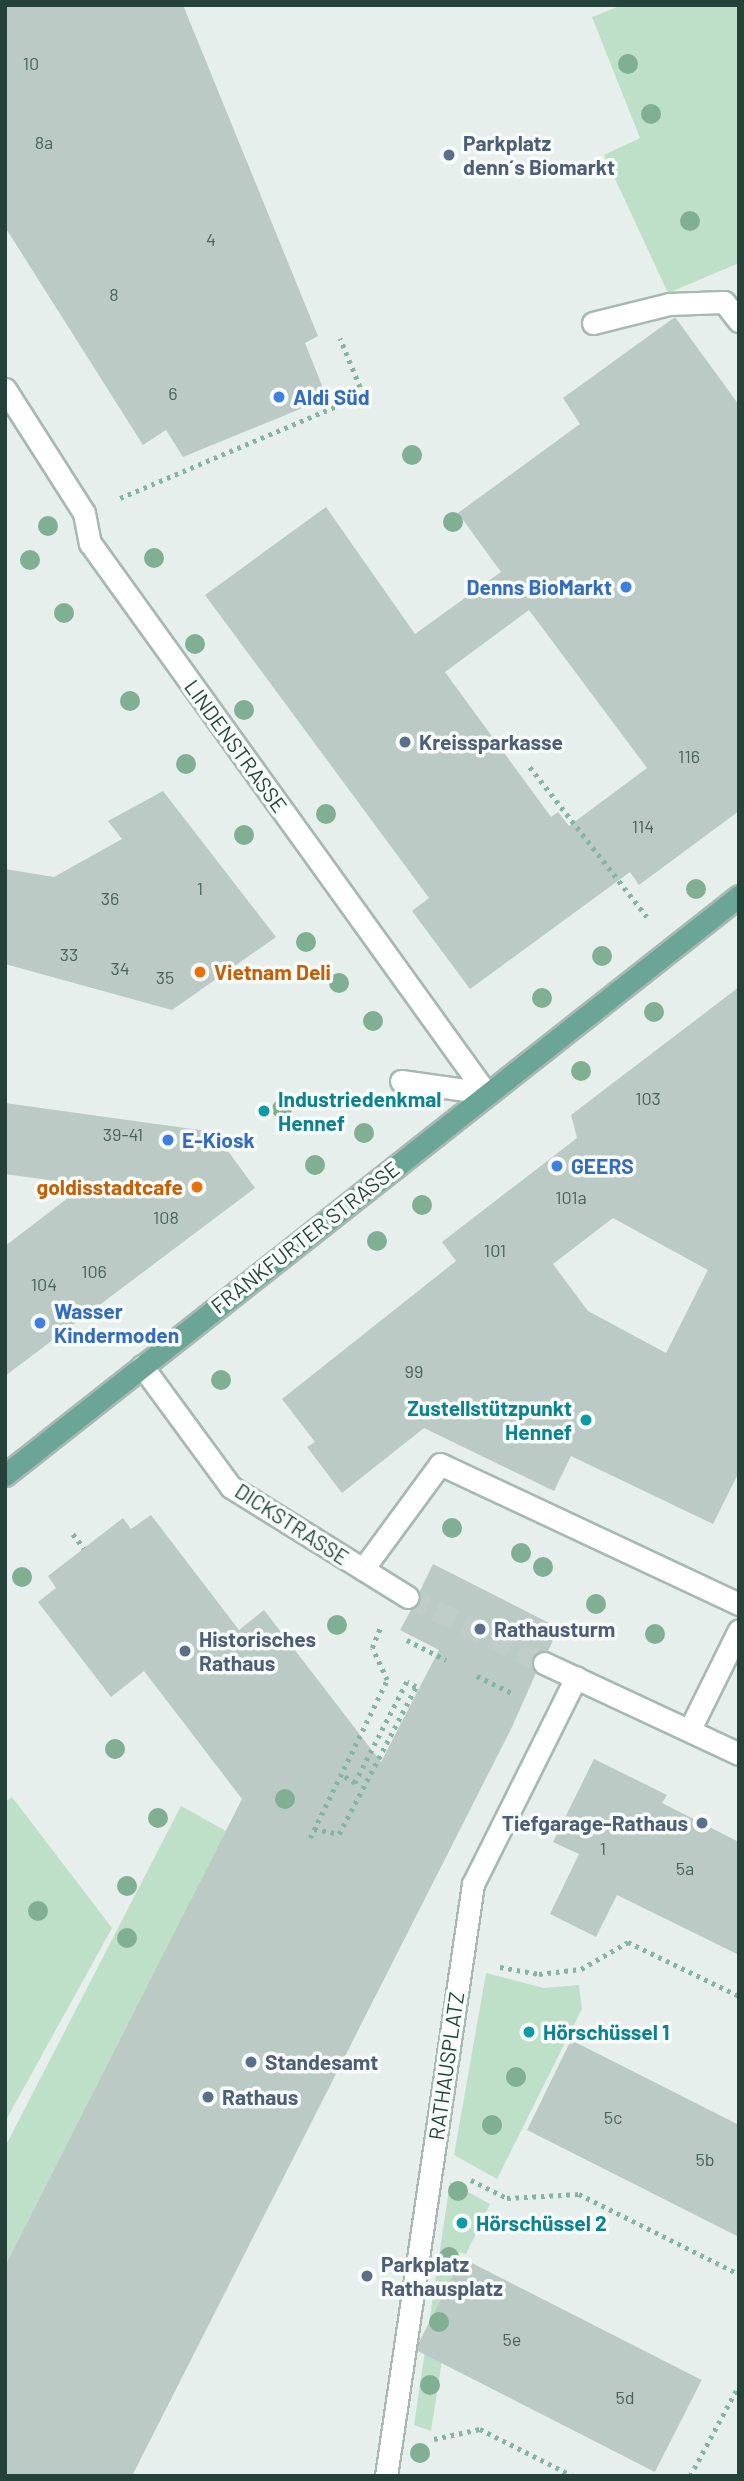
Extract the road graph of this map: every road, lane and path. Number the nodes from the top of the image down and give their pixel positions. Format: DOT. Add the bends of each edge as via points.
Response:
graph roads {
  1 [pos="739,321"];
  2 [pos="593,323"];
  3 [pos="340,339"];
  4 [pos="5,389"];
  5 [pos="84,513"];
  6 [pos="530,767"];
  7 [pos="739,896"];
  8 [pos="671,948"];
  9 [pos="401,1081"];
  10 [pos="486,1093"];
  11 [pos="142,1366"];
  12 [pos="5,1475"];
  13 [pos="73,1534"];
  14 [pos="84,1548"];
  15 [pos="363,1569"];
  16 [pos="403,1594"];
  17 [pos="739,1604"];
  18 [pos="381,1627"];
  19 [pos="739,1630"];
  20 [pos="392,1632"];
  21 [pos="402,1638"];
  22 [pos="446,1660"];
  23 [pos="544,1663"];
  24 [pos="576,1677"];
  25 [pos="690,1729"];
  26 [pos="739,1754"];
  27 [pos="341,1775"];
  28 [pos="314,1829"];
  29 [pos="310,1838"];
  30 [pos="462,1961"];
  31 [pos="739,1996"];
  32 [pos="432,2161"];
  33 [pos="739,2274"];
  34 [pos="739,2385"];
  35 [pos="393,2426"];
  36 [pos="386,2476"];
  37 [pos="573,2476"];
  38 [pos="690,2476"];
  1 -- 2 [label="street" via="724,302 669,304"];
  3 -- 5 [label="path" via="363,395"];
  4 -- 5 [label="street, LINDENSTRASSE"];
  5 -- 10 [label="street, LINDENSTRASSE" via="90,543"];
  6 -- 8 [label="path"];
  7 -- 8 [label="main road, FRANKFURTER STRASSE"];
  8 -- 10 [label="main road, FRANKFURTER STRASSE"];
  9 -- 10 [label="street"];
  10 -- 11 [label="main road, FRANKFURTER STRASSE"];
  11 -- 12 [label="main road, FRANKFURTER STRASSE"];
  11 -- 15 [label="street, DICKSTRASSE" via="231,1487"];
  13 -- 14 [label="path"];
  15 -- 16 [label="street, DICKSTRASSE"];
  15 -- 17 [label="street" via="440,1464"];
  16 -- 18 [label="path"];
  18 -- 20 [label="path"];
  18 -- 27 [label="path" via="372,1648 387,1680"];
  19 -- 25 [label="street"];
  21 -- 22 [label="path"];
  23 -- 24 [label="street"];
  24 -- 25 [label="street"];
  24 -- 30 [label="street, RATHAUSPLATZ" via="473,1884"];
  25 -- 26 [label="street"];
  27 -- 28 [label="path"];
  27 -- 28 [label="path" via="355,1783 407,1682 416,1687 339,1834"];
  28 -- 29 [label="path"];
  30 -- 31 [label="path" via="539,1974 581,1969 628,1942"];
  30 -- 32 [label="street, RATHAUSPLATZ"];
  32 -- 33 [label="path" via="507,2198 579,2194"];
  32 -- 35 [label="street, RATHAUSPLATZ"];
  34 -- 38 [label="path"];
  35 -- 36 [label="street, RATHAUSPLATZ"];
  35 -- 37 [label="path" via="435,2439 481,2429"];
}
